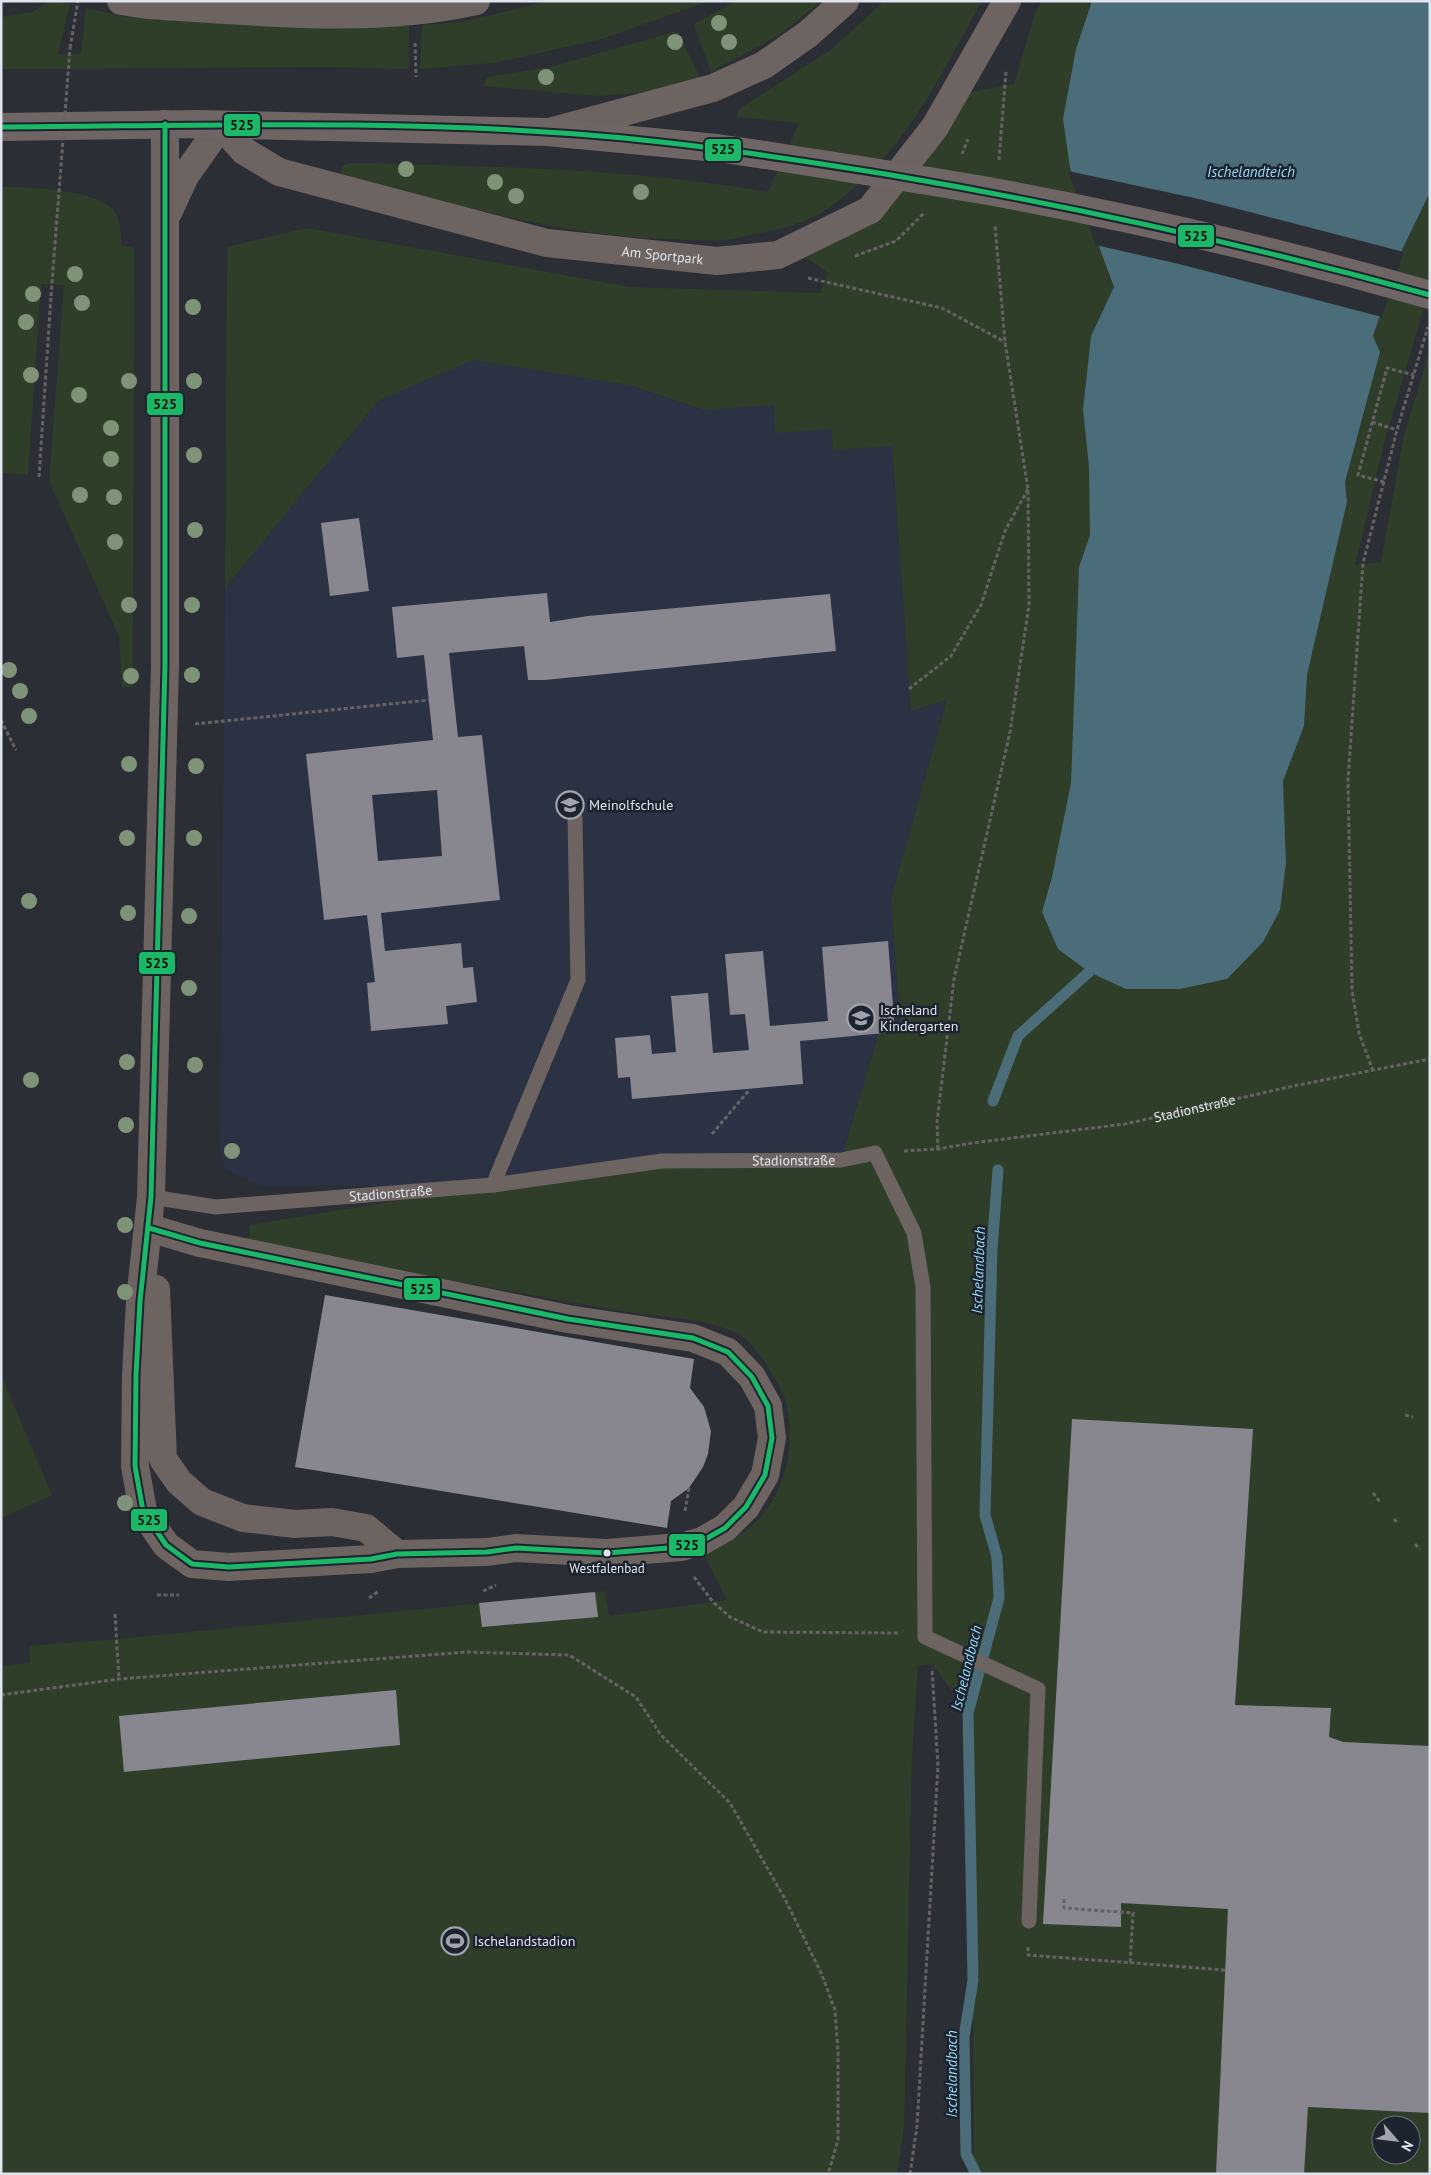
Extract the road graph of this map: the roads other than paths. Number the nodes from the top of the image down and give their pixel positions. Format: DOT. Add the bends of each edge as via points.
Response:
graph roads {
  1 [pos="121,1"];
  2 [pos="845,1"];
  3 [pos="1007,1"];
  4 [pos="460,3"];
  5 [pos="165,124"];
  6 [pos="221,125"];
  7 [pos="1,127"];
  8 [pos="547,132"];
  9 [pos="165,219"];
  10 [pos="1430,295"];
  11 [pos="575,818"];
  12 [pos="493,1185"];
  13 [pos="151,1197"];
  14 [pos="149,1228"];
  15 [pos="397,1554"];
  16 [pos="1029,1921"];
  1 -- 4 [label="street" via="147,6 350,15 415,12"];
  2 -- 8 [label="street" via="808,34 764,65 713,88"];
  3 -- 6 [label="street, Am Sportpark" via="934,128 870,210 778,256 717,261 547,243 279,172 244,152"];
  5 -- 6 [label="main road"];
  5 -- 7 [label="main road"];
  5 -- 9 [label="street"];
  6 -- 8 [label="main road"];
  6 -- 9 [label="street" via="185,176"];
  8 -- 10 [label="main road, bridge" via="717,148 988,191 1098,212 1311,262"];
  9 -- 13 [label="street" via="165,665"];
  11 -- 12 [label="lane" via="578,980"];
  12 -- 13 [label="lane, Stadionstraße" via="216,1207"];
  12 -- 16 [label="lane, Stadionstraße" via="662,1161 841,1160 875,1153 914,1233 924,1286 925,1637 1038,1689"];
  13 -- 14 [label="street"];
  14 -- 15 [label="street" via="158,1304 162,1458 179,1482 202,1502 243,1518 295,1524 332,1522 366,1528"];
  14 -- 15 [label="street" via="140,1301 135,1466 143,1511 166,1545 192,1564 229,1567 371,1560"];
  14 -- 15 [label="street" via="209,1245 525,1310 693,1338 728,1352 752,1377 768,1406 772,1438 765,1475 746,1508 725,1528 702,1542 681,1547 607,1553 516,1548 487,1552"];
}
